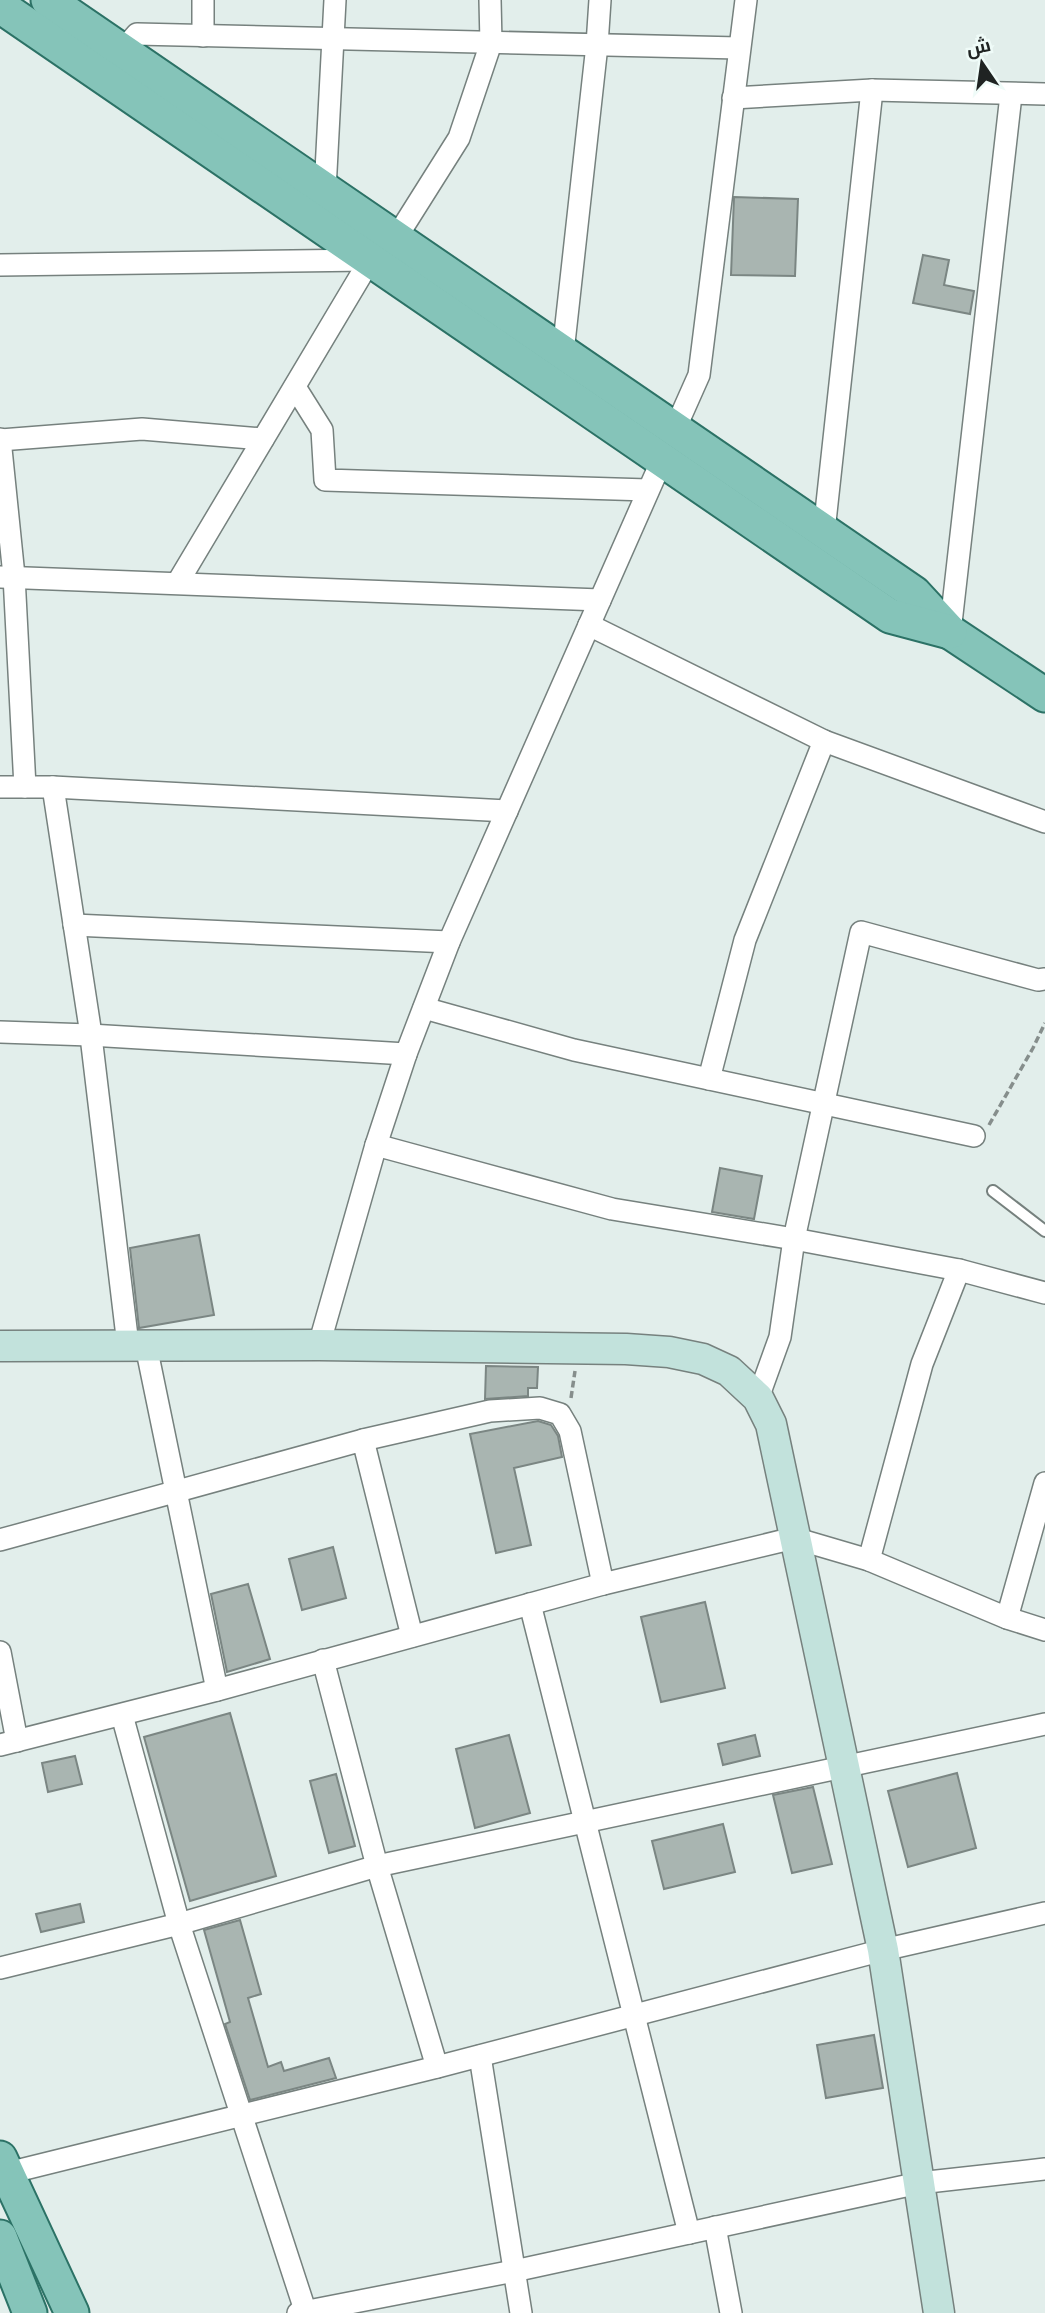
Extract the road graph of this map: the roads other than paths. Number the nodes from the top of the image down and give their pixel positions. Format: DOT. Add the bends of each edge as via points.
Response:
graph roads {
  1 [pos="48,0"];
  2 [pos="203,0"];
  3 [pos="335,0"];
  4 [pos="490,0"];
  5 [pos="600,0"];
  6 [pos="746,0"];
  7 [pos="0,6"];
  8 [pos="203,36"];
  9 [pos="335,39"];
  10 [pos="491,43"];
  11 [pos="597,45"];
  12 [pos="739,48"];
  13 [pos="122,51"];
  14 [pos="872,90"];
  15 [pos="1045,94"];
  16 [pos="1011,95"];
  17 [pos="733,98"];
  18 [pos="326,190"];
  19 [pos="396,238"];
  20 [pos="370,260"];
  21 [pos="0,265"];
  22 [pos="563,352"];
  23 [pos="295,387"];
  24 [pos="674,429"];
  25 [pos="263,439"];
  26 [pos="0,440"];
  27 [pos="662,460"];
  28 [pos="648,490"];
  29 [pos="824,531"];
  30 [pos="7,577"];
  31 [pos="178,582"];
  32 [pos="600,600"];
  33 [pos="589,625"];
  34 [pos="950,632"];
  35 [pos="1045,695"];
  36 [pos="824,741"];
  37 [pos="0,787"];
  38 [pos="25,787"];
  39 [pos="52,788"];
  40 [pos="507,811"];
  41 [pos="1045,822"];
  42 [pos="74,925"];
  43 [pos="449,942"];
  44 [pos="1045,979"];
  45 [pos="424,1008"];
  46 [pos="0,1032"];
  47 [pos="90,1035"];
  48 [pos="406,1054"];
  49 [pos="709,1079"];
  50 [pos="824,1104"];
  51 [pos="974,1136"];
  52 [pos="376,1145"];
  53 [pos="993,1191"];
  54 [pos="1045,1231"];
  55 [pos="794,1239"];
  56 [pos="959,1270"];
  57 [pos="1045,1293"];
  58 [pos="137,1345"];
  59 [pos="319,1345"];
  60 [pos="0,1346"];
  61 [pos="758,1398"];
  62 [pos="363,1440"];
  63 [pos="1045,1483"];
  64 [pos="175,1494"];
  65 [pos="794,1538"];
  66 [pos="0,1541"];
  67 [pos="869,1560"];
  68 [pos="603,1584"];
  69 [pos="530,1604"];
  70 [pos="1007,1618"];
  71 [pos="1045,1630"];
  72 [pos="412,1636"];
  73 [pos="0,1652"];
  74 [pos="323,1661"];
  75 [pos="217,1690"];
  76 [pos="122,1715"];
  77 [pos="1045,1724"];
  78 [pos="9,1743"];
  79 [pos="844,1765"];
  80 [pos="585,1821"];
  81 [pos="377,1866"];
  82 [pos="1045,1913"];
  83 [pos="179,1924"];
  84 [pos="883,1950"];
  85 [pos="0,1968"];
  86 [pos="633,2016"];
  87 [pos="480,2056"];
  88 [pos="437,2067"];
  89 [pos="241,2116"];
  90 [pos="4,2165"];
  91 [pos="1045,2169"];
  92 [pos="919,2183"];
  93 [pos="715,2227"];
  94 [pos="689,2233"];
  95 [pos="0,2237"];
  96 [pos="514,2271"];
  97 [pos="303,2312"];
  98 [pos="30,2313"];
  99 [pos="72,2313"];
  100 [pos="522,2313"];
  101 [pos="732,2313"];
  102 [pos="939,2313"];
  1 -- 13 [label="main road"];
  2 -- 8 [label="street"];
  3 -- 9 [label="street"];
  4 -- 10 [label="street"];
  5 -- 11 [label="street"];
  6 -- 12 [label="street"];
  7 -- 20 [label="main road"];
  8 -- 9 [label="street"];
  8 -- 13 [label="street" via="137,34"];
  9 -- 10 [label="street"];
  9 -- 18 [label="street"];
  10 -- 11 [label="street"];
  10 -- 19 [label="street" via="458,138"];
  11 -- 12 [label="street"];
  11 -- 22 [label="street"];
  12 -- 17 [label="street"];
  13 -- 18 [label="main road"];
  14 -- 16 [label="street"];
  14 -- 17 [label="street"];
  14 -- 29 [label="street"];
  15 -- 16 [label="street"];
  16 -- 34 [label="street"];
  17 -- 24 [label="street" via="699,375"];
  18 -- 19 [label="main road"];
  19 -- 22 [label="main road"];
  20 -- 21 [label="street"];
  20 -- 23 [label="street"];
  20 -- 27 [label="main road"];
  22 -- 24 [label="main road"];
  23 -- 25 [label="street"];
  23 -- 28 [label="street" via="322,429 325,480"];
  24 -- 29 [label="main road"];
  25 -- 26 [label="street" via="142,429"];
  25 -- 31 [label="street"];
  26 -- 30 [label="street"];
  27 -- 28 [label="street"];
  27 -- 34 [label="main road" via="890,616"];
  28 -- 32 [label="street"];
  29 -- 34 [label="main road" via="914,593"];
  30 -- 31 [label="street"];
  30 -- 38 [label="street"];
  31 -- 32 [label="street"];
  32 -- 33 [label="street"];
  33 -- 36 [label="street"];
  33 -- 40 [label="street"];
  34 -- 35 [label="main road"];
  36 -- 41 [label="street"];
  36 -- 49 [label="street" via="745,940"];
  37 -- 38 [label="street"];
  38 -- 39 [label="street"];
  39 -- 40 [label="street"];
  39 -- 42 [label="street"];
  40 -- 43 [label="street"];
  42 -- 43 [label="street"];
  42 -- 47 [label="street"];
  43 -- 45 [label="street"];
  44 -- 50 [label="street" via="861,932"];
  45 -- 48 [label="street"];
  45 -- 49 [label="street" via="574,1050"];
  46 -- 47 [label="street"];
  47 -- 48 [label="street"];
  47 -- 58 [label="street"];
  48 -- 52 [label="street"];
  49 -- 50 [label="street"];
  50 -- 51 [label="street"];
  50 -- 55 [label="street"];
  52 -- 55 [label="street" via="612,1209"];
  52 -- 59 [label="street"];
  53 -- 54 [label="lane"];
  55 -- 56 [label="street"];
  55 -- 61 [label="street" via="780,1337"];
  56 -- 57 [label="street"];
  56 -- 67 [label="street" via="922,1364"];
  58 -- 59 [label="street"];
  58 -- 60 [label="street"];
  58 -- 64 [label="street"];
  59 -- 61 [label="street" via="669,1352 703,1359 729,1371"];
  61 -- 65 [label="street" via="771,1424"];
  62 -- 64 [label="street"];
  62 -- 68 [label="street" via="490,1411 540,1408 560,1414 570,1431"];
  62 -- 72 [label="street"];
  63 -- 70 [label="street"];
  64 -- 66 [label="street"];
  64 -- 75 [label="street"];
  65 -- 67 [label="street"];
  65 -- 68 [label="street"];
  65 -- 79 [label="street"];
  67 -- 70 [label="street"];
  68 -- 69 [label="street"];
  69 -- 72 [label="street"];
  69 -- 80 [label="street"];
  70 -- 71 [label="street"];
  72 -- 74 [label="street"];
  73 -- 78 [label="street"];
  74 -- 75 [label="street"];
  74 -- 81 [label="street"];
  75 -- 76 [label="street"];
  76 -- 78 [label="street"];
  76 -- 83 [label="street"];
  77 -- 79 [label="street"];
  79 -- 80 [label="street"];
  79 -- 84 [label="street"];
  80 -- 81 [label="street"];
  80 -- 86 [label="street"];
  81 -- 83 [label="street"];
  81 -- 88 [label="street"];
  82 -- 84 [label="street"];
  83 -- 85 [label="street"];
  83 -- 89 [label="street"];
  84 -- 86 [label="street"];
  84 -- 92 [label="street"];
  86 -- 87 [label="street"];
  86 -- 94 [label="street"];
  87 -- 88 [label="street"];
  87 -- 96 [label="street"];
  88 -- 89 [label="street"];
  89 -- 90 [label="street"];
  89 -- 97 [label="street"];
  90 -- 99 [label="main road"];
  91 -- 92 [label="street"];
  92 -- 93 [label="street"];
  92 -- 102 [label="street"];
  93 -- 94 [label="street"];
  93 -- 101 [label="street"];
  94 -- 96 [label="street"];
  95 -- 98 [label="main road"];
  96 -- 97 [label="street"];
  96 -- 100 [label="street"];
}
